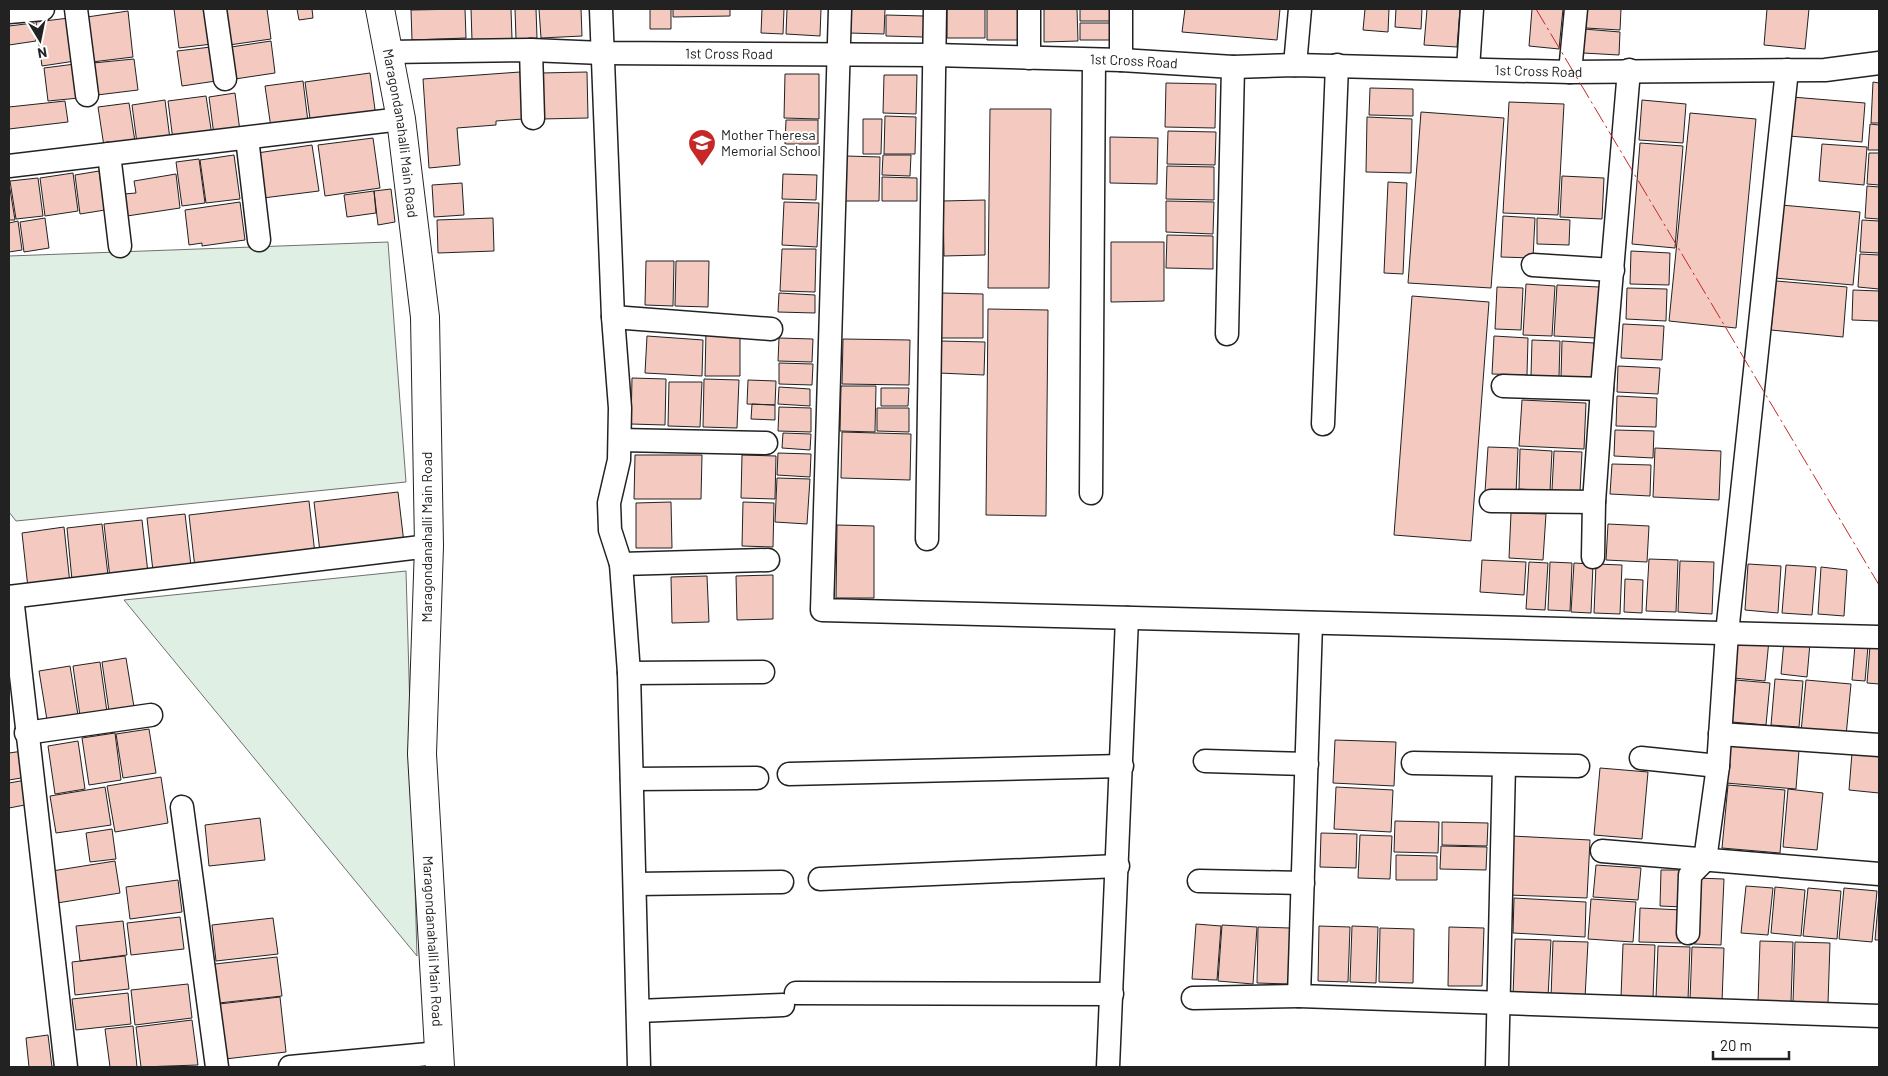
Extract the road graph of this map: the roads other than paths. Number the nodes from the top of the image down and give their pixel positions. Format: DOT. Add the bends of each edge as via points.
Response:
graph roads {
  1 [pos="43,9"];
  2 [pos="76,9"];
  3 [pos="215,9"];
  4 [pos="380,9"];
  5 [pos="601,9"];
  6 [pos="840,9"];
  7 [pos="935,9"];
  8 [pos="1029,9"];
  9 [pos="1121,9"];
  10 [pos="1300,9"];
  11 [pos="1472,9"];
  12 [pos="1576,9"];
  13 [pos="9,12"];
  14 [pos="531,50"];
  15 [pos="388,52"];
  16 [pos="602,53"];
  17 [pos="840,54"];
  18 [pos="934,55"];
  19 [pos="1029,58"];
  20 [pos="1094,60"];
  21 [pos="1121,60"];
  22 [pos="1879,63"];
  23 [pos="1295,65"];
  24 [pos="1337,65"];
  25 [pos="1233,67"];
  26 [pos="1468,69"];
  27 [pos="1629,70"];
  28 [pos="1786,70"];
  29 [pos="1570,72"];
  30 [pos="224,79"];
  31 [pos="87,95"];
  32 [pos="532,118"];
  33 [pos="400,119"];
  34 [pos="247,138"];
  35 [pos="109,154"];
  36 [pos="9,166"];
  37 [pos="259,240"];
  38 [pos="120,246"];
  39 [pos="1533,265"];
  40 [pos="1614,270"];
  41 [pos="613,317"];
  42 [pos="771,329"];
  43 [pos="1227,334"];
  44 [pos="1503,386"];
  45 [pos="1602,389"];
  46 [pos="1323,424"];
  47 [pos="620,440"];
  48 [pos="766,443"];
  49 [pos="1092,493"];
  50 [pos="1491,501"];
  51 [pos="1594,502"];
  52 [pos="927,539"];
  53 [pos="429,546"];
  54 [pos="1593,557"];
  55 [pos="768,560"];
  56 [pos="621,564"];
  57 [pos="10,597"];
  58 [pos="1127,618"];
  59 [pos="1311,623"];
  60 [pos="1727,633"];
  61 [pos="1879,637"];
  62 [pos="763,672"];
  63 [pos="629,673"];
  64 [pos="151,715"];
  65 [pos="26,733"];
  66 [pos="1720,734"];
  67 [pos="1879,745"];
  68 [pos="1641,758"];
  69 [pos="1205,761"];
  70 [pos="1413,763"];
  71 [pos="1306,764"];
  72 [pos="1504,764"];
  73 [pos="1122,766"];
  74 [pos="1578,766"];
  75 [pos="1718,766"];
  76 [pos="789,774"];
  77 [pos="757,778"];
  78 [pos="632,779"];
  79 [pos="182,807"];
  80 [pos="1602,851"];
  81 [pos="1705,860"];
  82 [pos="1118,866"];
  83 [pos="1879,874"];
  84 [pos="820,879"];
  85 [pos="1199,881"];
  86 [pos="782,882"];
  87 [pos="1303,883"];
  88 [pos="635,884"];
  89 [pos="1688,933"];
  90 [pos="1112,994"];
  91 [pos="1299,996"];
  92 [pos="1193,998"];
  93 [pos="1499,1003"];
  94 [pos="638,1011"];
  95 [pos="1879,1016"];
  96 [pos="440,1060"];
  97 [pos="66,1067"];
  98 [pos="217,1067"];
  99 [pos="290,1067"];
  100 [pos="639,1067"];
  101 [pos="1108,1067"];
  102 [pos="1496,1067"];
  1 -- 13 [label="street"];
  2 -- 31 [label="street"];
  3 -- 30 [label="street"];
  4 -- 15 [label="street, Maragondanahalli Main Road"];
  5 -- 16 [label="street"];
  6 -- 17 [label="street"];
  7 -- 18 [label="street"];
  8 -- 19 [label="street"];
  9 -- 21 [label="street"];
  10 -- 23 [label="street"];
  11 -- 26 [label="street"];
  12 -- 29 [label="street"];
  14 -- 15 [label="street, 1st Cross Road"];
  14 -- 16 [label="street, 1st Cross Road"];
  14 -- 32 [label="street"];
  15 -- 33 [label="street, Maragondanahalli Main Road"];
  16 -- 17 [label="street, 1st Cross Road"];
  16 -- 41 [label="street"];
  17 -- 18 [label="street, 1st Cross Road"];
  17 -- 58 [label="street" via="822,610"];
  18 -- 19 [label="street, 1st Cross Road"];
  18 -- 52 [label="street"];
  19 -- 20 [label="street, 1st Cross Road"];
  20 -- 21 [label="street, 1st Cross Road"];
  20 -- 49 [label="street"];
  21 -- 25 [label="street, 1st Cross Road"];
  22 -- 28 [label="street, 1st Cross Road" via="1825,70"];
  23 -- 24 [label="street, 1st Cross Road"];
  23 -- 25 [label="street, 1st Cross Road"];
  24 -- 26 [label="street, 1st Cross Road"];
  24 -- 46 [label="street"];
  25 -- 43 [label="street"];
  26 -- 29 [label="street, 1st Cross Road"];
  27 -- 28 [label="street, 1st Cross Road"];
  27 -- 29 [label="street, 1st Cross Road"];
  27 -- 40 [label="street"];
  28 -- 60 [label="street"];
  33 -- 34 [label="street"];
  33 -- 53 [label="street, Maragondanahalli Main Road" via="425,317"];
  34 -- 35 [label="street"];
  34 -- 37 [label="street"];
  35 -- 36 [label="street"];
  35 -- 38 [label="street"];
  39 -- 40 [label="street"];
  40 -- 45 [label="street"];
  41 -- 42 [label="street"];
  41 -- 47 [label="street"];
  44 -- 45 [label="street"];
  45 -- 51 [label="street"];
  47 -- 48 [label="street"];
  47 -- 56 [label="street" via="609,503 610,530"];
  50 -- 51 [label="street"];
  51 -- 54 [label="street"];
  53 -- 57 [label="street"];
  53 -- 96 [label="street, Maragondanahalli Main Road" via="422,754"];
  55 -- 56 [label="street"];
  56 -- 63 [label="street"];
  57 -- 65 [label="street"];
  58 -- 59 [label="street"];
  58 -- 73 [label="street"];
  59 -- 60 [label="street"];
  59 -- 71 [label="street"];
  60 -- 61 [label="street"];
  60 -- 66 [label="street"];
  62 -- 63 [label="street"];
  63 -- 78 [label="street"];
  64 -- 65 [label="street"];
  65 -- 97 [label="street"];
  66 -- 67 [label="street"];
  66 -- 75 [label="street"];
  68 -- 75 [label="street"];
  69 -- 71 [label="street"];
  70 -- 72 [label="street"];
  71 -- 87 [label="street"];
  72 -- 74 [label="street"];
  72 -- 93 [label="street"];
  73 -- 76 [label="street"];
  73 -- 82 [label="street"];
  75 -- 81 [label="street"];
  77 -- 78 [label="street"];
  78 -- 88 [label="street"];
  79 -- 98 [label="street"];
  80 -- 81 [label="street"];
  81 -- 83 [label="street"];
  81 -- 89 [label="street" via="1690,875"];
  82 -- 84 [label="street"];
  82 -- 90 [label="street"];
  85 -- 87 [label="street"];
  86 -- 88 [label="street"];
  87 -- 91 [label="street"];
  88 -- 94 [label="street"];
  90 -- 94 [label="street" via="790,999"];
  90 -- 101 [label="street"];
  91 -- 92 [label="street"];
  91 -- 93 [label="street"];
  93 -- 95 [label="street"];
  93 -- 102 [label="street"];
  94 -- 100 [label="street"];
  96 -- 99 [label="street"];
}
